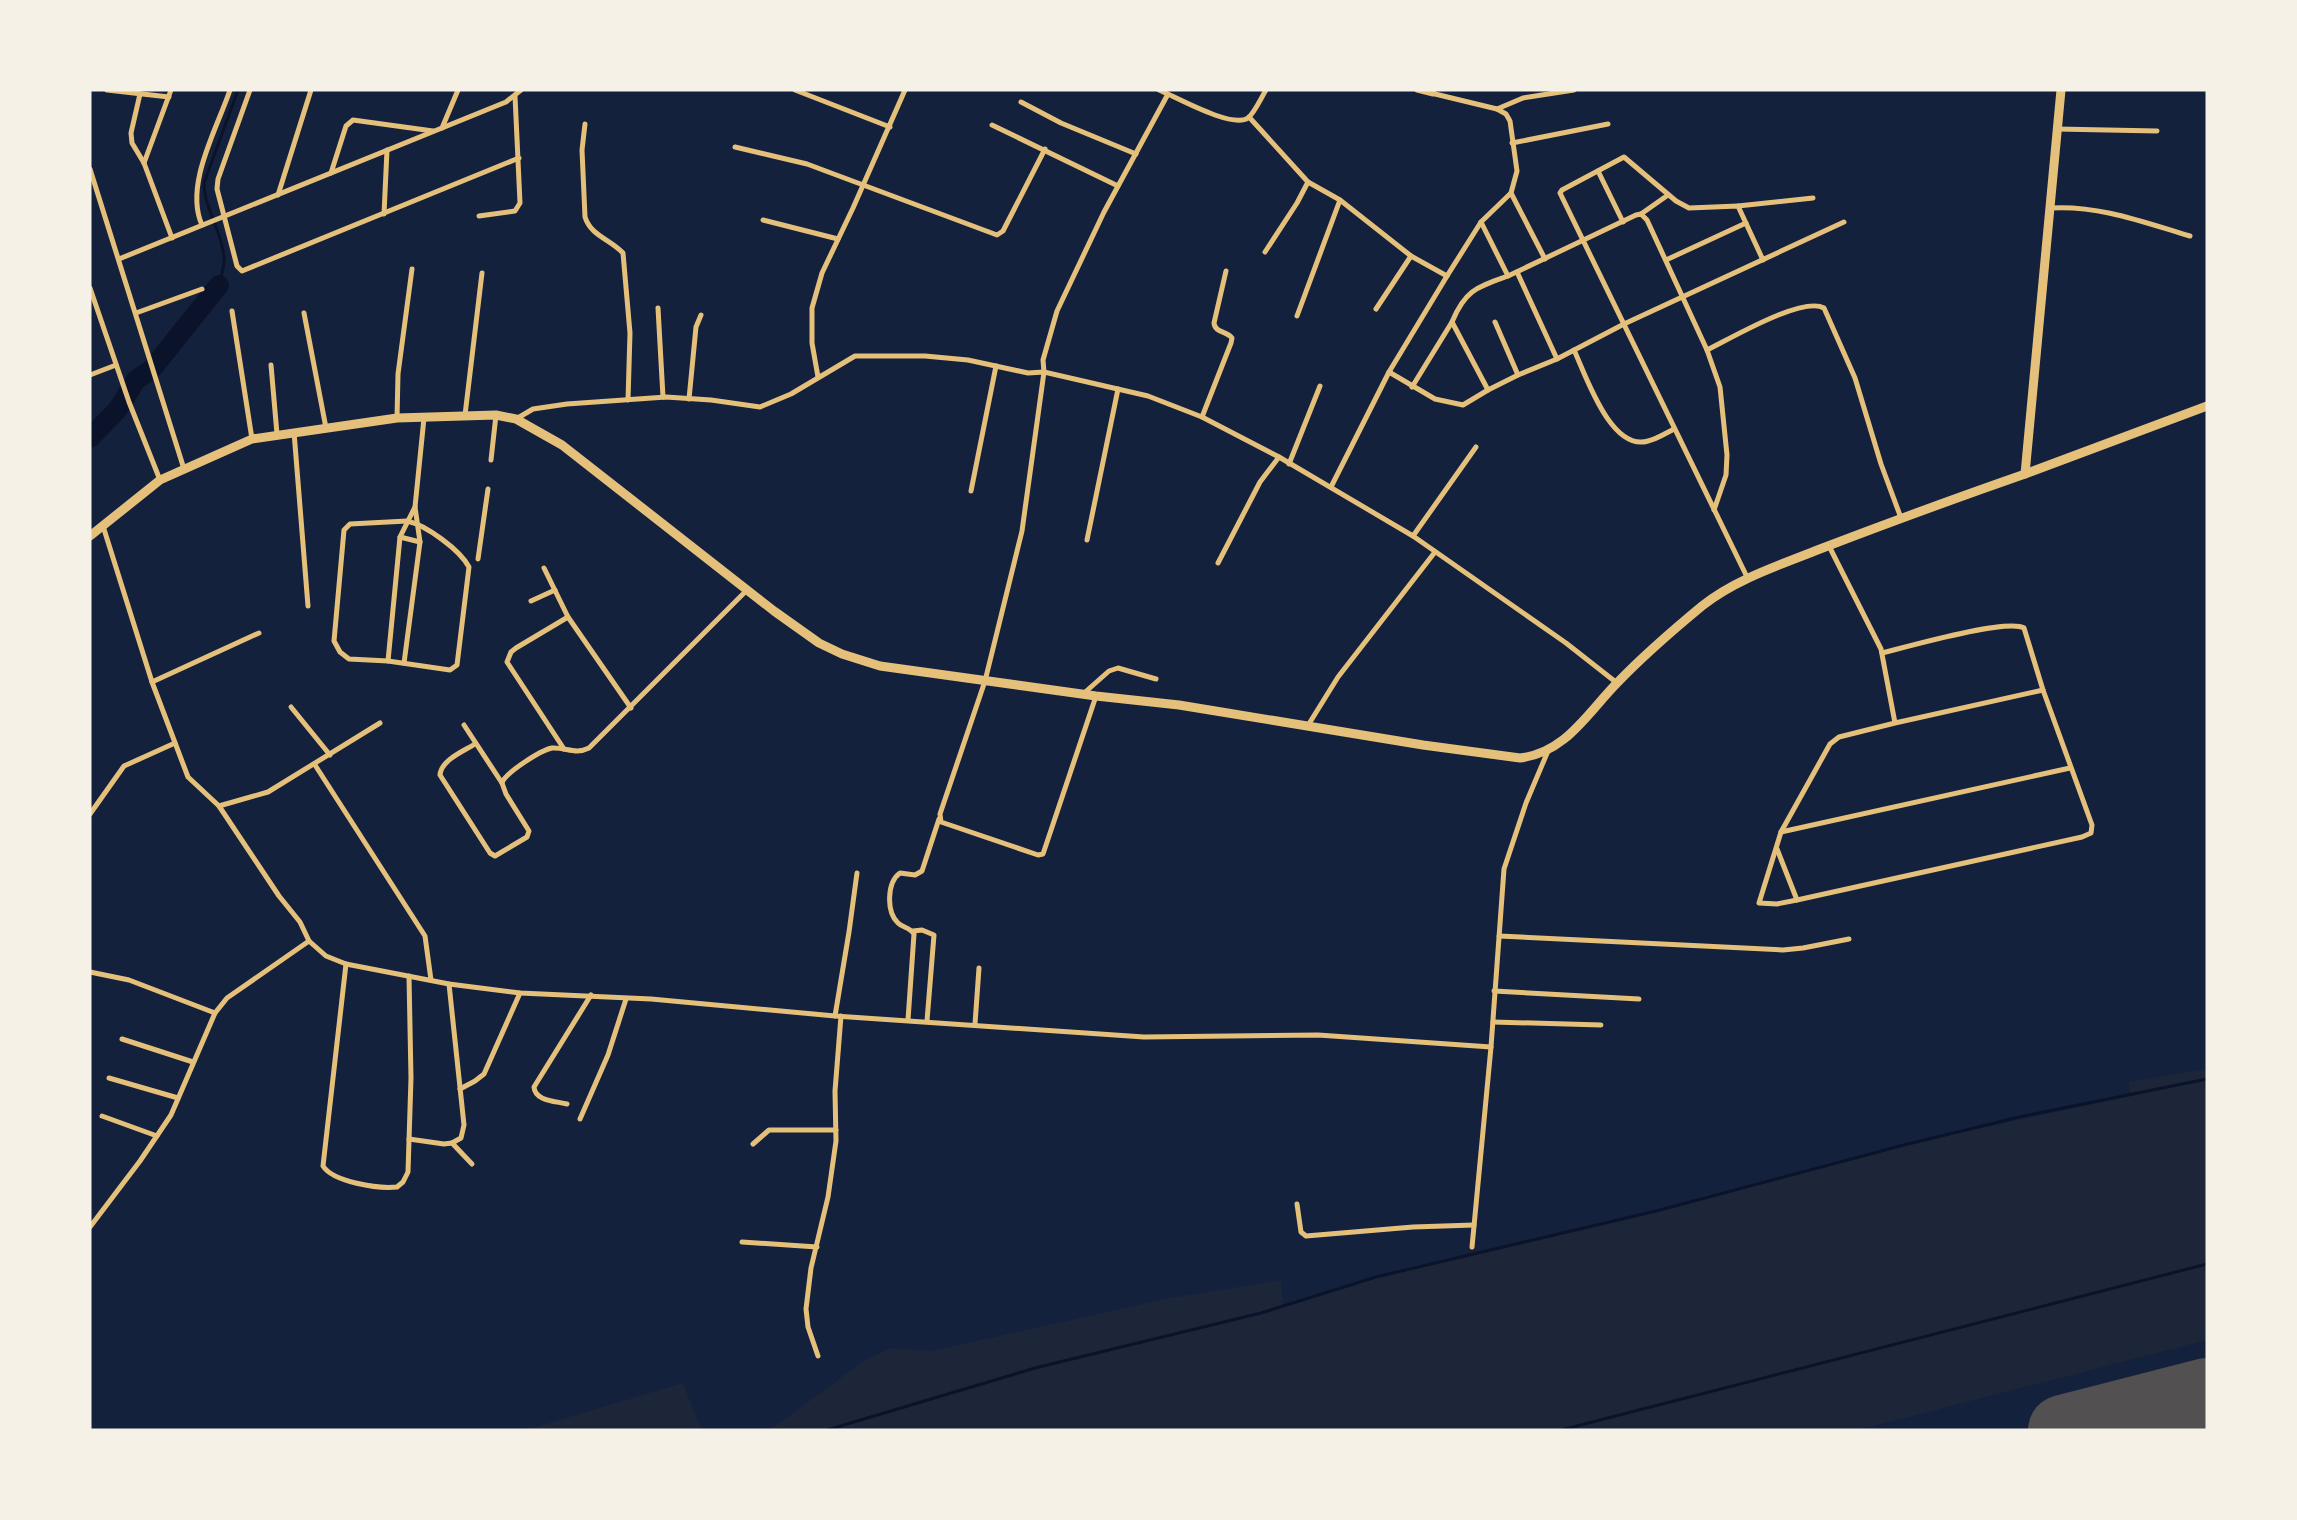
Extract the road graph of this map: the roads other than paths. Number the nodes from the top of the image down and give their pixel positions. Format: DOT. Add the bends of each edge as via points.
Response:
graph roads {
  1 [pos="107,90"];
  2 [pos="171,90"];
  3 [pos="230,90"];
  4 [pos="250,90"];
  5 [pos="310,90"];
  6 [pos="458,90"];
  7 [pos="521,90"];
  8 [pos="795,90"];
  9 [pos="905,90"];
  10 [pos="1159,90"];
  11 [pos="1266,90"];
  12 [pos="1417,90"];
  13 [pos="1522,90"];
  14 [pos="1574,90"];
  15 [pos="2061,90"];
  16 [pos="1433,92"];
  17 [pos="140,94"];
  18 [pos="1168,94"];
  19 [pos="515,96"];
  20 [pos="169,98"];
  21 [pos="1523,98"];
  22 [pos="1021,102"];
  23 [pos="1497,109"];
  24 [pos="1249,117"];
  25 [pos="585,124"];
  26 [pos="1608,124"];
  27 [pos="992,125"];
  28 [pos="890,127"];
  29 [pos="442,128"];
  30 [pos="2057,129"];
  31 [pos="434,131"];
  32 [pos="2157,131"];
  33 [pos="1512,143"];
  34 [pos="735,147"];
  35 [pos="1045,149"];
  36 [pos="387,150"];
  37 [pos="1136,154"];
  38 [pos="519,158"];
  39 [pos="144,163"];
  40 [pos="90,169"];
  41 [pos="1598,171"];
  42 [pos="331,173"];
  43 [pos="1308,182"];
  44 [pos="864,185"];
  45 [pos="1118,186"];
  46 [pos="1511,193"];
  47 [pos="278,195"];
  48 [pos="1668,195"];
  49 [pos="1813,198"];
  50 [pos="1340,200"];
  51 [pos="1738,206"];
  52 [pos="2050,208"];
  53 [pos="384,214"];
  54 [pos="1641,214"];
  55 [pos="224,216"];
  56 [pos="479,216"];
  57 [pos="763,220"];
  58 [pos="1481,222"];
  59 [pos="1623,222"];
  60 [pos="1844,222"];
  61 [pos="1746,223"];
  62 [pos="204,224"];
  63 [pos="2190,236"];
  64 [pos="172,238"];
  65 [pos="838,239"];
  66 [pos="1584,241"];
  67 [pos="1265,252"];
  68 [pos="1411,256"];
  69 [pos="119,259"];
  70 [pos="1545,259"];
  71 [pos="1666,260"];
  72 [pos="1763,260"];
  73 [pos="412,269"];
  74 [pos="1226,271"];
  75 [pos="1517,272"];
  76 [pos="482,273"];
  77 [pos="1447,276"];
  78 [pos="1508,276"];
  79 [pos="90,288"];
  80 [pos="202,289"];
  81 [pos="1683,297"];
  82 [pos="658,308"];
  83 [pos="1376,309"];
  84 [pos="232,311"];
  85 [pos="136,313"];
  86 [pos="304,313"];
  87 [pos="701,315"];
  88 [pos="1298,316"];
  89 [pos="1452,322"];
  90 [pos="1495,322"];
  91 [pos="1624,324"];
  92 [pos="1574,350"];
  93 [pos="1707,350"];
  94 [pos="1557,359"];
  95 [pos="116,365"];
  96 [pos="272,365"];
  97 [pos="996,366"];
  98 [pos="1044,372"];
  99 [pos="1389,372"];
  100 [pos="90,375"];
  101 [pos="1518,375"];
  102 [pos="818,377"];
  103 [pos="1320,386"];
  104 [pos="1412,387"];
  105 [pos="1118,390"];
  106 [pos="1488,390"];
  107 [pos="663,397"];
  108 [pos="689,399"];
  109 [pos="628,400"];
  110 [pos="2207,405"];
  111 [pos="465,415"];
  112 [pos="496,415"];
  113 [pos="1202,417"];
  114 [pos="397,418"];
  115 [pos="424,418"];
  116 [pos="516,419"];
  117 [pos="1674,429"];
  118 [pos="326,430"];
  119 [pos="294,432"];
  120 [pos="277,434"];
  121 [pos="252,439"];
  122 [pos="1476,447"];
  123 [pos="1279,457"];
  124 [pos="491,460"];
  125 [pos="1289,464"];
  126 [pos="184,469"];
  127 [pos="2025,474"];
  128 [pos="160,480"];
  129 [pos="1330,487"];
  130 [pos="488,489"];
  131 [pos="971,491"];
  132 [pos="415,507"];
  133 [pos="1713,510"];
  134 [pos="1901,518"];
  135 [pos="407,521"];
  136 [pos="419,524"];
  137 [pos="102,526"];
  138 [pos="90,536"];
  139 [pos="1413,536"];
  140 [pos="400,537"];
  141 [pos="1088,540"];
  142 [pos="420,542"];
  143 [pos="1829,546"];
  144 [pos="1435,552"];
  145 [pos="478,559"];
  146 [pos="1218,563"];
  147 [pos="544,568"];
  148 [pos="1748,579"];
  149 [pos="555,590"];
  150 [pos="747,590"];
  151 [pos="531,601"];
  152 [pos="308,606"];
  153 [pos="568,617"];
  154 [pos="259,633"];
  155 [pos="1882,653"];
  156 [pos="388,662"];
  157 [pos="404,663"];
  158 [pos="1156,679"];
  159 [pos="985,681"];
  160 [pos="152,682"];
  161 [pos="1617,683"];
  162 [pos="2043,690"];
  163 [pos="1083,694"];
  164 [pos="1096,696"];
  165 [pos="291,706"];
  166 [pos="631,708"];
  167 [pos="380,723"];
  168 [pos="1895,723"];
  169 [pos="464,725"];
  170 [pos="1307,727"];
  171 [pos="175,742"];
  172 [pos="475,744"];
  173 [pos="564,749"];
  174 [pos="1548,751"];
  175 [pos="330,755"];
  176 [pos="315,765"];
  177 [pos="2070,768"];
  178 [pos="502,783"];
  179 [pos="219,806"];
  180 [pos="90,814"];
  181 [pos="939,819"];
  182 [pos="1781,832"];
  183 [pos="1777,848"];
  184 [pos="857,873"];
  185 [pos="1797,900"];
  186 [pos="913,931"];
  187 [pos="1499,936"];
  188 [pos="1850,939"];
  189 [pos="309,941"];
  190 [pos="345,964"];
  191 [pos="979,968"];
  192 [pos="90,972"];
  193 [pos="409,976"];
  194 [pos="431,980"];
  195 [pos="449,984"];
  196 [pos="1494,991"];
  197 [pos="520,993"];
  198 [pos="591,995"];
  199 [pos="626,999"];
  200 [pos="1639,999"];
  201 [pos="215,1013"];
  202 [pos="838,1016"];
  203 [pos="908,1020"];
  204 [pos="927,1021"];
  205 [pos="1493,1022"];
  206 [pos="975,1024"];
  207 [pos="1601,1025"];
  208 [pos="122,1039"];
  209 [pos="1491,1047"];
  210 [pos="193,1062"];
  211 [pos="109,1078"];
  212 [pos="459,1089"];
  213 [pos="178,1098"];
  214 [pos="567,1104"];
  215 [pos="102,1116"];
  216 [pos="580,1119"];
  217 [pos="836,1130"];
  218 [pos="157,1136"];
  219 [pos="409,1139"];
  220 [pos="452,1143"];
  221 [pos="753,1144"];
  222 [pos="472,1164"];
  223 [pos="1297,1204"];
  224 [pos="1474,1225"];
  225 [pos="90,1227"];
  226 [pos="742,1242"];
  227 [pos="817,1247"];
  228 [pos="1472,1247"];
  229 [pos="818,1356"];
  1 -- 17 [label="street"];
  2 -- 20 [label="street"];
  3 -- 62 [label="street" via="197,185 196,208"];
  4 -- 55 [label="street" via="218,179 218,201"];
  5 -- 47 [label="street"];
  6 -- 29 [label="street"];
  7 -- 19 [label="street"];
  8 -- 28 [label="street"];
  9 -- 28 [label="street"];
  10 -- 18 [label="street"];
  11 -- 24 [label="street"];
  12 -- 16 [label="street"];
  13 -- 21 [label="street"];
  14 -- 21 [label="street"];
  15 -- 30 [label="main road"];
  16 -- 23 [label="street"];
  17 -- 20 [label="street"];
  17 -- 39 [label="street" via="131,133"];
  18 -- 24 [label="street" via="1215,115 1237,121"];
  18 -- 37 [label="street"];
  19 -- 29 [label="street"];
  19 -- 38 [label="street"];
  20 -- 39 [label="street"];
  21 -- 23 [label="street"];
  22 -- 37 [label="street"];
  23 -- 33 [label="street" via="1510,121"];
  24 -- 43 [label="street"];
  25 -- 109 [label="street" via="585,217 594,232 623,253 630,333"];
  26 -- 33 [label="street"];
  27 -- 35 [label="street"];
  28 -- 44 [label="street"];
  29 -- 31 [label="street"];
  30 -- 32 [label="street"];
  30 -- 52 [label="main road"];
  31 -- 36 [label="street"];
  31 -- 42 [label="street" via="349,121"];
  33 -- 46 [label="street" via="1517,171"];
  34 -- 44 [label="street" via="807,164"];
  35 -- 44 [label="street" via="1004,231 998,235"];
  35 -- 45 [label="street"];
  36 -- 42 [label="street"];
  36 -- 53 [label="street"];
  37 -- 45 [label="street"];
  38 -- 53 [label="street"];
  38 -- 56 [label="street" via="519,207"];
  39 -- 64 [label="street"];
  40 -- 69 [label="street"];
  41 -- 48 [label="street" via="1624,157"];
  41 -- 59 [label="street"];
  41 -- 66 [label="street" via="1560,193"];
  42 -- 47 [label="street"];
  43 -- 50 [label="street"];
  43 -- 67 [label="street"];
  44 -- 65 [label="street"];
  45 -- 98 [label="street" via="1057,311 1043,360"];
  46 -- 58 [label="street"];
  46 -- 70 [label="street"];
  47 -- 55 [label="street"];
  48 -- 51 [label="street" via="1689,208"];
  48 -- 54 [label="street"];
  49 -- 51 [label="street"];
  50 -- 68 [label="street"];
  50 -- 88 [label="street"];
  51 -- 61 [label="street"];
  52 -- 63 [label="street" via="2097,209"];
  52 -- 127 [label="main road"];
  53 -- 55 [label="street" via="242,271 237,266"];
  54 -- 59 [label="street"];
  54 -- 71 [label="street"];
  55 -- 62 [label="street"];
  57 -- 65 [label="street"];
  58 -- 77 [label="street"];
  58 -- 78 [label="street"];
  59 -- 66 [label="street"];
  60 -- 72 [label="street"];
  61 -- 71 [label="street"];
  61 -- 72 [label="street"];
  62 -- 64 [label="street"];
  64 -- 69 [label="street"];
  65 -- 102 [label="street" via="812,308 812,343"];
  66 -- 70 [label="street"];
  66 -- 91 [label="street"];
  68 -- 77 [label="street"];
  68 -- 83 [label="street"];
  69 -- 85 [label="street"];
  70 -- 75 [label="street"];
  71 -- 81 [label="street"];
  72 -- 81 [label="street"];
  73 -- 114 [label="street" via="396,392"];
  74 -- 113 [label="street" via="1214,323 1217,330 1230,334 1231,343"];
  75 -- 78 [label="street"];
  75 -- 94 [label="street"];
  76 -- 111 [label="street"];
  77 -- 99 [label="street"];
  78 -- 89 [label="street" via="1479,286 1469,294 1459,304"];
  79 -- 95 [label="street"];
  80 -- 85 [label="street"];
  81 -- 91 [label="street"];
  81 -- 93 [label="street"];
  82 -- 107 [label="street"];
  84 -- 121 [label="street"];
  85 -- 126 [label="street"];
  86 -- 118 [label="street"];
  87 -- 108 [label="street" via="696,327"];
  89 -- 104 [label="street"];
  89 -- 106 [label="street"];
  90 -- 101 [label="street"];
  91 -- 92 [label="street"];
  91 -- 117 [label="street"];
  92 -- 94 [label="street"];
  92 -- 117 [label="street" via="1603,411 1620,435 1647,442"];
  93 -- 133 [label="street" via="1720,387 1727,455 1726,475"];
  93 -- 134 [label="street" via="1782,313 1812,305 1824,308 1855,378"];
  94 -- 101 [label="street"];
  95 -- 100 [label="street"];
  95 -- 128 [label="street"];
  96 -- 120 [label="street"];
  97 -- 98 [label="street"];
  97 -- 102 [label="street" via="925,356 855,356"];
  97 -- 131 [label="street"];
  98 -- 105 [label="street"];
  98 -- 159 [label="street" via="1022,531"];
  99 -- 104 [label="street"];
  99 -- 129 [label="street"];
  101 -- 106 [label="street"];
  102 -- 108 [label="street" via="792,394 760,407"];
  103 -- 125 [label="street"];
  104 -- 106 [label="street" via="1435,399 1463,405"];
  105 -- 113 [label="street" via="1148,396"];
  105 -- 141 [label="street"];
  107 -- 108 [label="street"];
  107 -- 109 [label="street"];
  109 -- 116 [label="street" via="533,409"];
  110 -- 127 [label="main road"];
  111 -- 112 [label="main road"];
  111 -- 115 [label="main road"];
  112 -- 116 [label="main road"];
  112 -- 124 [label="street"];
  113 -- 123 [label="street"];
  114 -- 115 [label="main road"];
  114 -- 118 [label="main road"];
  115 -- 132 [label="street"];
  116 -- 150 [label="main road" via="590,466"];
  117 -- 133 [label="street"];
  118 -- 119 [label="main road"];
  119 -- 120 [label="main road"];
  119 -- 152 [label="street"];
  120 -- 121 [label="main road"];
  121 -- 126 [label="main road"];
  122 -- 139 [label="street"];
  123 -- 125 [label="street"];
  123 -- 146 [label="street" via="1260,482"];
  125 -- 129 [label="street"];
  126 -- 128 [label="main road"];
  127 -- 134 [label="main road"];
  128 -- 137 [label="main road"];
  129 -- 139 [label="street"];
  130 -- 145 [label="street"];
  132 -- 135 [label="street"];
  132 -- 136 [label="street"];
  133 -- 148 [label="street"];
  134 -- 143 [label="main road"];
  135 -- 136 [label="street"];
  135 -- 140 [label="street"];
  135 -- 156 [label="street" via="350,524 344,530 334,641 349,659"];
  136 -- 142 [label="street"];
  136 -- 157 [label="street" via="465,560 469,571 457,665 448,671"];
  137 -- 138 [label="main road"];
  137 -- 160 [label="street"];
  139 -- 144 [label="street"];
  140 -- 142 [label="street"];
  140 -- 156 [label="street"];
  142 -- 157 [label="street"];
  143 -- 148 [label="main road"];
  143 -- 155 [label="street"];
  144 -- 161 [label="street"];
  144 -- 170 [label="street" via="1338,677"];
  147 -- 149 [label="street"];
  148 -- 161 [label="main road" via="1704,604"];
  149 -- 151 [label="street"];
  149 -- 153 [label="street"];
  150 -- 159 [label="main road" via="819,643 842,654 880,666"];
  150 -- 166 [label="street"];
  153 -- 166 [label="street"];
  153 -- 173 [label="street" via="516,648 507,662"];
  154 -- 160 [label="street"];
  155 -- 162 [label="street" via="1982,630 2021,626"];
  155 -- 168 [label="street"];
  156 -- 157 [label="street"];
  158 -- 163 [label="street" via="1118,668"];
  159 -- 163 [label="main road"];
  159 -- 181 [label="street"];
  160 -- 171 [label="street"];
  161 -- 174 [label="main road" via="1570,736"];
  162 -- 168 [label="street"];
  162 -- 177 [label="street"];
  163 -- 164 [label="main road"];
  164 -- 170 [label="main road" via="1179,705"];
  164 -- 181 [label="street" via="1042,854 944,825"];
  165 -- 175 [label="street"];
  166 -- 173 [label="street" via="589,748 578,752"];
  167 -- 175 [label="street"];
  168 -- 182 [label="street" via="1839,737 1830,744"];
  169 -- 172 [label="street"];
  170 -- 174 [label="main road" via="1521,758"];
  171 -- 179 [label="street" via="188,777"];
  171 -- 180 [label="street" via="124,766"];
  172 -- 178 [label="street"];
  172 -- 178 [label="street" via="442,766 440,775 495,856 529,833"];
  173 -- 178 [label="street" via="548,749 507,774"];
  174 -- 187 [label="street" via="1504,869"];
  175 -- 176 [label="street"];
  176 -- 179 [label="street" via="268,792"];
  176 -- 194 [label="street" via="425,936"];
  177 -- 182 [label="street"];
  177 -- 185 [label="street" via="2092,825 2087,836"];
  179 -- 189 [label="street" via="300,922"];
  181 -- 186 [label="street" via="922,871 915,875 900,873 892,881 892,914 898,924"];
  182 -- 183 [label="street"];
  183 -- 185 [label="street"];
  183 -- 185 [label="street" via="1759,903"];
  184 -- 202 [label="street"];
  186 -- 203 [label="street"];
  186 -- 204 [label="street" via="934,935"];
  187 -- 188 [label="street" via="1783,950"];
  187 -- 196 [label="street"];
  189 -- 190 [label="street" via="326,957"];
  189 -- 201 [label="street" via="227,998"];
  190 -- 193 [label="street"];
  190 -- 219 [label="street" via="323,1166 354,1183 397,1187 408,1172"];
  191 -- 206 [label="street"];
  192 -- 201 [label="street" via="129,980"];
  193 -- 194 [label="street"];
  193 -- 219 [label="street"];
  194 -- 195 [label="street"];
  195 -- 197 [label="street"];
  195 -- 212 [label="street"];
  196 -- 200 [label="street"];
  196 -- 205 [label="street"];
  197 -- 198 [label="street"];
  197 -- 212 [label="street" via="489,1066 476,1081"];
  198 -- 199 [label="street"];
  198 -- 214 [label="street" via="534,1087 538,1097"];
  199 -- 202 [label="street"];
  199 -- 216 [label="street" via="608,1055"];
  201 -- 210 [label="street"];
  202 -- 203 [label="street"];
  202 -- 217 [label="street"];
  203 -- 204 [label="street"];
  204 -- 206 [label="street"];
  205 -- 207 [label="street"];
  205 -- 209 [label="street"];
  206 -- 209 [label="street" via="1144,1037 1318,1035"];
  208 -- 210 [label="street"];
  209 -- 224 [label="street"];
  210 -- 213 [label="street"];
  211 -- 213 [label="street"];
  212 -- 220 [label="street" via="464,1131"];
  213 -- 218 [label="street"];
  215 -- 218 [label="street"];
  217 -- 221 [label="street" via="769,1130"];
  217 -- 227 [label="street"];
  218 -- 225 [label="street"];
  219 -- 220 [label="street"];
  220 -- 222 [label="street"];
  223 -- 224 [label="street" via="1301,1232 1306,1236"];
  224 -- 228 [label="street"];
  226 -- 227 [label="street"];
  227 -- 229 [label="street" via="806,1309"];
}
